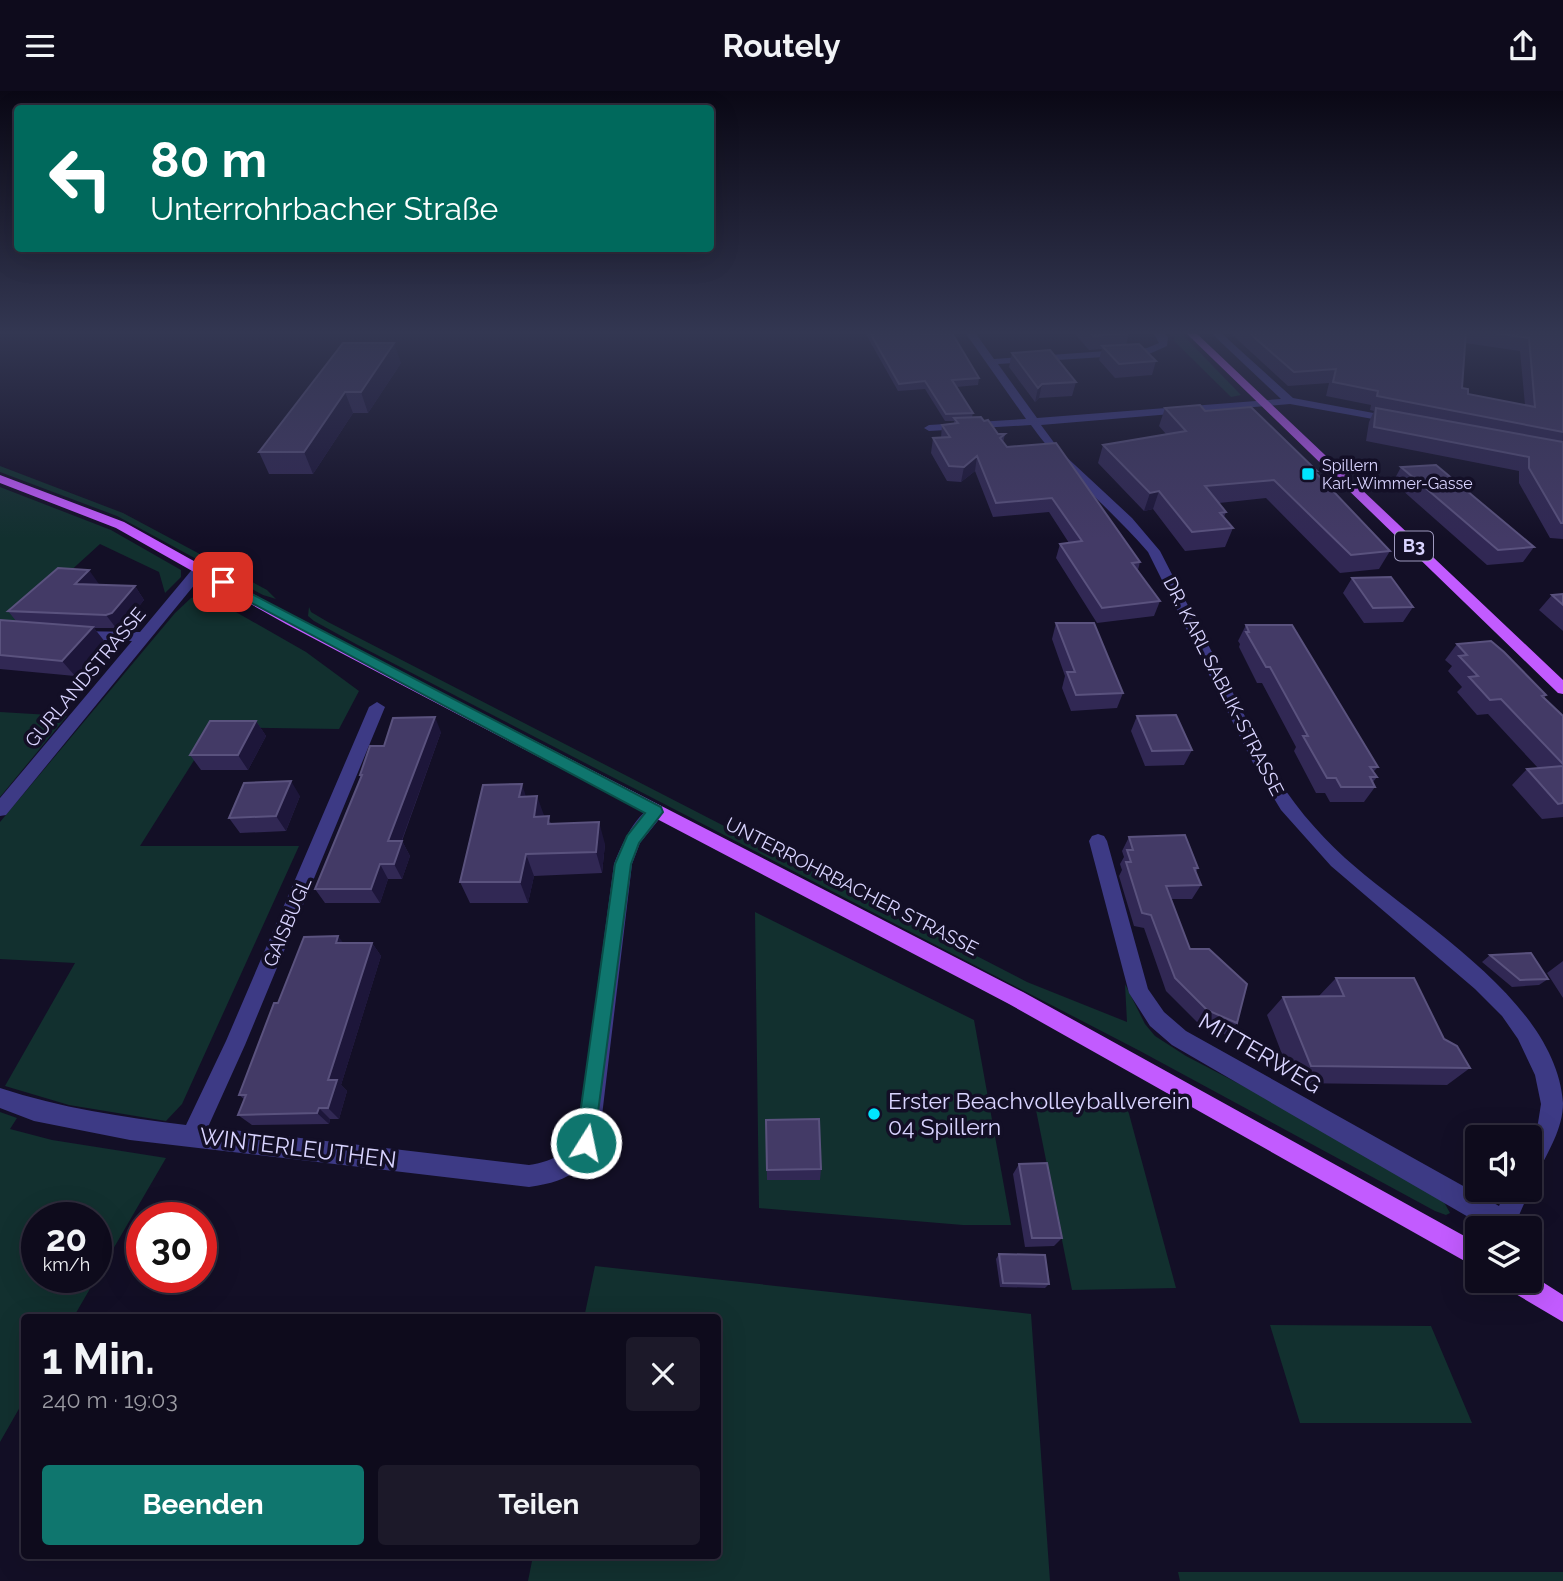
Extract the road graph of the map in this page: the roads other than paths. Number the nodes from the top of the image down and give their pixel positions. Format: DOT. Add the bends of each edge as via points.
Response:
graph roads {
  1 [pos="1018,401"];
  2 [pos="1262,401"];
  3 [pos="1290,401"];
  4 [pos="1265,403"];
  5 [pos="1033,421"];
  6 [pos="1412,424"];
  7 [pos="929,428"];
  8 [pos="0,479"];
  9 [pos="200,569"];
  10 [pos="66,633"];
  11 [pos="142,637"];
  12 [pos="1563,689"];
  13 [pos="377,707"];
  14 [pos="0,810"];
  15 [pos="656,812"];
  16 [pos="1098,841"];
  17 [pos="0,1098"];
  18 [pos="193,1135"];
  19 [pos="1542,1138"];
  20 [pos="1487,1216"];
  21 [pos="1465,1249"];
  22 [pos="1537,1293"];
  23 [pos="1563,1309"];
  1 -- 5 [label="street, DR. KARL SABLIK-STRASSE"];
  2 -- 4 [label="main road, B3"];
  3 -- 4 [label="street"];
  3 -- 6 [label="street"];
  4 -- 5 [label="street"];
  4 -- 12 [label="main road, B3"];
  5 -- 7 [label="street"];
  5 -- 19 [label="street, DR. KARL SABLIK-STRASSE" via="1057,454 1154,551 1269,777 1300,823 1328,853 1476,979 1525,1032 1536,1051 1551,1103 1551,1118"];
  8 -- 9 [label="main road, UNTERROHRBACHER STRASSE" via="120,525"];
  9 -- 11 [label="street, GURLANDSTRASSE"];
  9 -- 15 [label="main road, UNTERROHRBACHER STRASSE"];
  10 -- 11 [label="street"];
  11 -- 14 [label="street, GURLANDSTRASSE"];
  13 -- 18 [label="street, GAISBUGL"];
  15 -- 18 [label="street, WINTERLEUTHEN" via="632,840 623,864 586,1143 567,1167 529,1176"];
  15 -- 21 [label="main road, UNTERROHRBACHER STRASSE" via="1016,998"];
  16 -- 20 [label="street, MITTERWEG" via="1139,993 1157,1019 1179,1038"];
  17 -- 18 [label="street, WINTERLEUTHEN" via="78,1120"];
  22 -- 23 [label="main road"];
}
